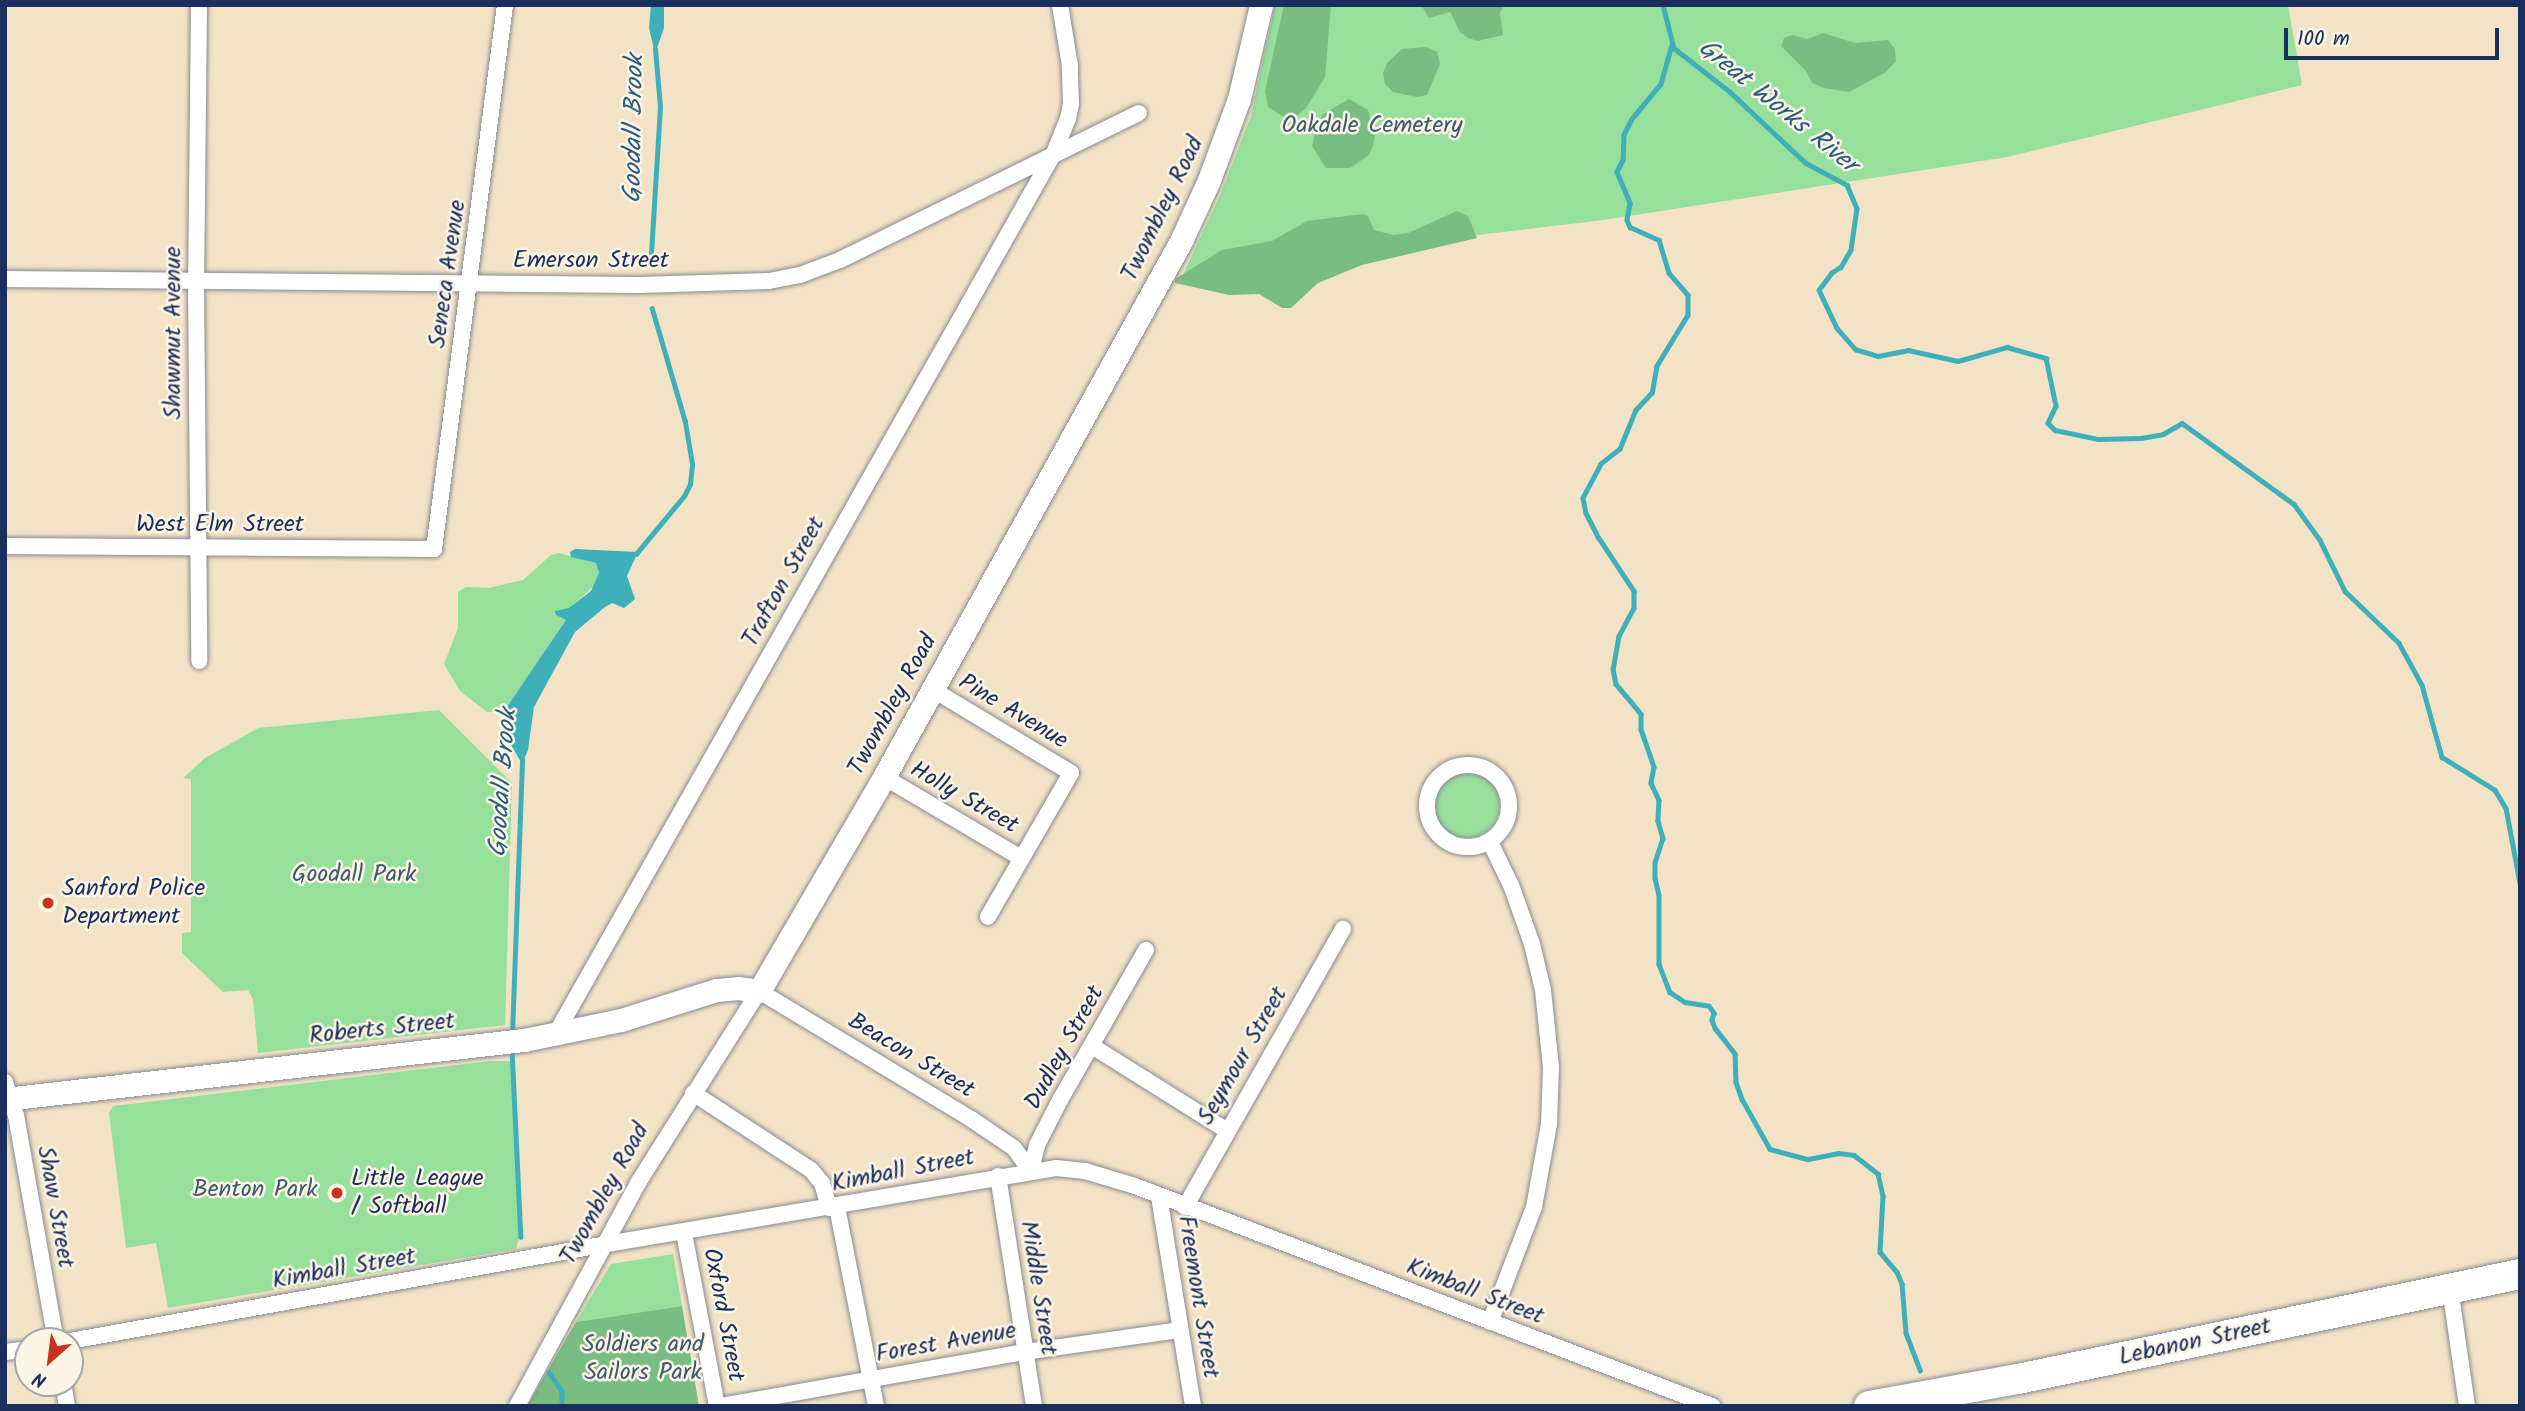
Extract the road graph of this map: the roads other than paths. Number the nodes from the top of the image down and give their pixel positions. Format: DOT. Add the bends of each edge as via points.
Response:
graph roads {
  1 [pos="200,5"];
  2 [pos="505,5"];
  3 [pos="1060,5"];
  4 [pos="1261,5"];
  5 [pos="1139,113"];
  6 [pos="1054,153"];
  7 [pos="5,279"];
  8 [pos="196,281"];
  9 [pos="469,283"];
  10 [pos="5,546"];
  11 [pos="197,548"];
  12 [pos="434,549"];
  13 [pos="200,661"];
  14 [pos="932,689"];
  15 [pos="884,777"];
  16 [pos="1490,842"];
  17 [pos="1021,858"];
  18 [pos="988,917"];
  19 [pos="1343,929"];
  20 [pos="1146,950"];
  21 [pos="759,991"];
  22 [pos="555,1035"];
  23 [pos="1092,1046"];
  24 [pos="7,1093"];
  25 [pos="693,1093"];
  26 [pos="1226,1130"];
  27 [pos="1031,1171"];
  28 [pos="998,1176"];
  29 [pos="1159,1196"];
  30 [pos="1185,1206"];
  31 [pos="833,1207"];
  32 [pos="684,1233"];
  33 [pos="607,1244"];
  34 [pos="2520,1274"];
  35 [pos="2450,1288"];
  36 [pos="1490,1322"];
  37 [pos="53,1327"];
  38 [pos="1179,1330"];
  39 [pos="84,1338"];
  40 [pos="1025,1352"];
  41 [pos="871,1378"];
  42 [pos="518,1404"];
  43 [pos="503,1406"];
  44 [pos="719,1406"];
  45 [pos="876,1406"];
  46 [pos="1034,1406"];
  47 [pos="1193,1406"];
  48 [pos="1712,1406"];
  49 [pos="1869,1406"];
  50 [pos="2467,1406"];
  1 -- 8 [label="street, Shawmut Avenue"];
  2 -- 9 [label="street, Seneca Avenue"];
  3 -- 6 [label="street, Trafton Street" via="1071,103"];
  4 -- 14 [label="street, Twombley Road" via="1239,99 1196,210"];
  5 -- 6 [label="street, Emerson Street"];
  6 -- 9 [label="street, Emerson Street" via="840,260 785,279 739,284"];
  6 -- 22 [label="street, Trafton Street"];
  7 -- 8 [label="street, Emerson Street"];
  8 -- 9 [label="street, Emerson Street"];
  8 -- 11 [label="street, Shawmut Avenue"];
  9 -- 12 [label="street, Seneca Avenue"];
  10 -- 11 [label="street, West Elm Street"];
  11 -- 12 [label="street, West Elm Street"];
  11 -- 13 [label="street, Shawmut Avenue"];
  14 -- 15 [label="street, Twombley Road"];
  14 -- 17 [label="street, Pine Avenue" via="1070,773"];
  15 -- 17 [label="street, Holly Street"];
  15 -- 21 [label="street, Twombley Road"];
  16 -- 16 [label="street" via="1507,816 1505,785 1479,766 1455,766 1431,788 1427,812 1433,827 1443,839 1459,845"];
  16 -- 36 [label="street" via="1532,944 1545,1003 1551,1078 1546,1148 1534,1207"];
  17 -- 18 [label="street"];
  19 -- 26 [label="street, Seymour Street"];
  20 -- 23 [label="street, Dudley Street"];
  21 -- 22 [label="street, Roberts Street" via="716,990"];
  21 -- 25 [label="street, Twombley Road"];
  21 -- 27 [label="street, Beacon Street" via="1014,1147"];
  22 -- 24 [label="street, Roberts Street"];
  23 -- 26 [label="street"];
  23 -- 27 [label="street, Dudley Street" via="1037,1145"];
  24 -- 37 [label="street, Shaw Street"];
  25 -- 31 [label="street" via="811,1170"];
  25 -- 33 [label="street, Twombley Road"];
  26 -- 30 [label="street, Seymour Street"];
  27 -- 28 [label="street, Kimball Street"];
  27 -- 29 [label="street, Kimball Street" via="1085,1171"];
  28 -- 31 [label="street, Kimball Street"];
  28 -- 40 [label="street, Middle Street"];
  29 -- 30 [label="street, Kimball Street"];
  29 -- 38 [label="street, Freemont Street"];
  30 -- 36 [label="street, Kimball Street"];
  31 -- 32 [label="street, Kimball Street"];
  31 -- 41 [label="street"];
  32 -- 33 [label="street, Kimball Street"];
  32 -- 44 [label="street, Oxford Street"];
  33 -- 39 [label="street, Kimball Street"];
  33 -- 42 [label="street, Twombley Road"];
  34 -- 35 [label="highway, Lebanon Street"];
  35 -- 49 [label="highway, Lebanon Street" via="2030,1377"];
  35 -- 50 [label="street"];
  36 -- 48 [label="street, Kimball Street"];
  38 -- 40 [label="street, Forest Avenue"];
  38 -- 47 [label="street, Freemont Street"];
  40 -- 41 [label="street, Forest Avenue"];
  40 -- 46 [label="street, Middle Street"];
  41 -- 44 [label="street, Forest Avenue"];
  41 -- 45 [label="street"];
  42 -- 43 [label="street"];
}
